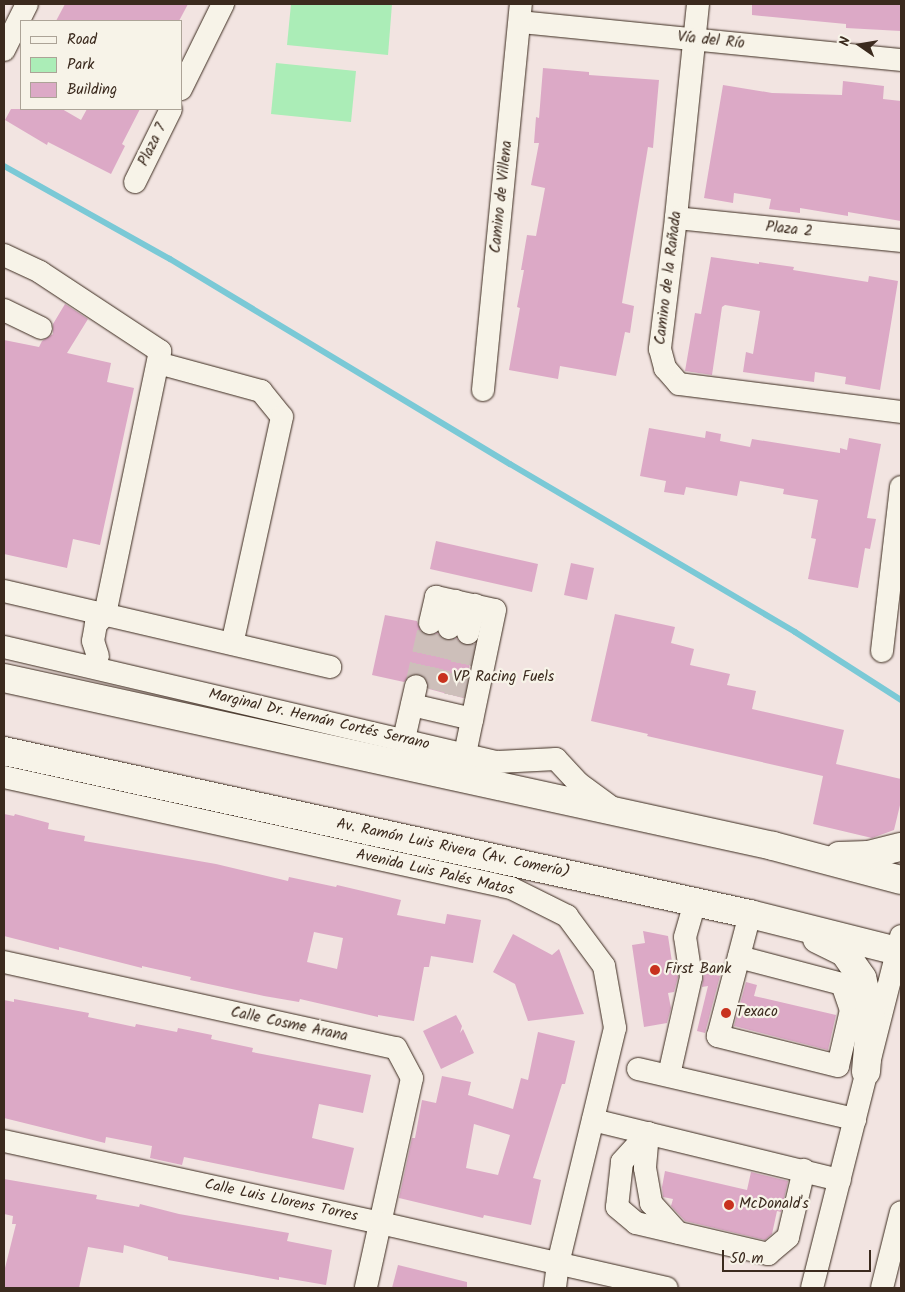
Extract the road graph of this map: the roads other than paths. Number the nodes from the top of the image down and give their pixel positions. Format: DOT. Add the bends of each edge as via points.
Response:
graph roads {
  1 [pos="27,4"];
  2 [pos="223,4"];
  3 [pos="698,4"];
  4 [pos="521,13"];
  5 [pos="694,39"];
  6 [pos="4,50"];
  7 [pos="901,60"];
  8 [pos="182,87"];
  9 [pos="171,110"];
  10 [pos="135,182"];
  11 [pos="676,218"];
  12 [pos="901,241"];
  13 [pos="4,255"];
  14 [pos="4,310"];
  15 [pos="42,328"];
  16 [pos="158,363"];
  17 [pos="483,390"];
  18 [pos="901,412"];
  19 [pos="901,487"];
  20 [pos="4,591"];
  21 [pos="465,603"];
  22 [pos="105,615"];
  23 [pos="232,644"];
  24 [pos="4,647"];
  25 [pos="882,651"];
  26 [pos="96,662"];
  27 [pos="330,668"];
  28 [pos="4,678"];
  29 [pos="472,719"];
  30 [pos="404,739"];
  31 [pos="4,751"];
  32 [pos="465,753"];
  33 [pos="4,777"];
  34 [pos="618,813"];
  35 [pos="901,847"];
  36 [pos="815,857"];
  37 [pos="901,880"];
  38 [pos="695,902"];
  39 [pos="750,914"];
  40 [pos="780,921"];
  41 [pos="900,946"];
  42 [pos="740,958"];
  43 [pos="4,962"];
  44 [pos="838,1066"];
  45 [pos="638,1069"];
  46 [pos="866,1072"];
  47 [pos="669,1075"];
  48 [pos="855,1119"];
  49 [pos="593,1120"];
  50 [pos="648,1133"];
  51 [pos="4,1141"];
  52 [pos="804,1170"];
  53 [pos="840,1180"];
  54 [pos="901,1212"];
  55 [pos="380,1223"];
  56 [pos="678,1233"];
  57 [pos="558,1263"];
  58 [pos="366,1288"];
  59 [pos="555,1288"];
  60 [pos="667,1288"];
  61 [pos="812,1288"];
  62 [pos="882,1288"];
  1 -- 6 [label="street"];
  2 -- 8 [label="street"];
  3 -- 5 [label="street, Camino de la Rañada"];
  4 -- 5 [label="street, Vía del Río"];
  4 -- 17 [label="street, Camino de Villena"];
  5 -- 7 [label="street, Vía del Río"];
  5 -- 11 [label="street, Camino de la Rañada"];
  9 -- 10 [label="street, Plaza 7"];
  11 -- 12 [label="street, Plaza 2"];
  11 -- 18 [label="street, Camino de la Rañada" via="660,349 665,368 679,384"];
  13 -- 16 [label="street" via="40,272 160,351"];
  14 -- 15 [label="street"];
  16 -- 22 [label="street"];
  16 -- 23 [label="street" via="261,391 282,417"];
  19 -- 25 [label="street"];
  20 -- 22 [label="street"];
  21 -- 21 [label="street" via="436,597 449,628"];
  21 -- 29 [label="street" via="495,610"];
  22 -- 23 [label="street"];
  22 -- 26 [label="street" via="96,624 93,641"];
  23 -- 27 [label="street"];
  24 -- 26 [label="street, Marginal Dr. Hernán Cortés Serrano"];
  26 -- 30 [label="street, Marginal Dr. Hernán Cortés Serrano"];
  28 -- 34 [label="main road"];
  29 -- 30 [label="street" via="433,700"];
  29 -- 32 [label="street"];
  30 -- 32 [label="street, Marginal Dr. Hernán Cortés Serrano"];
  31 -- 38 [label="main road, Av. Ramón Luis Rivera (Av. Comerío)"];
  32 -- 34 [label="street, Marginal Dr. Hernán Cortés Serrano" via="496,762 556,759 578,783"];
  33 -- 49 [label="street, Avenida Luis Palés Matos" via="510,888 567,916 604,966 615,1028"];
  34 -- 36 [label="main road"];
  35 -- 36 [label="main road" via="868,855"];
  36 -- 37 [label="main road"];
  38 -- 39 [label="main road, Av. Ramón Luis Rivera (Av. Comerío)"];
  38 -- 47 [label="street" via="685,937 691,977"];
  39 -- 40 [label="main road, Av. Ramón Luis Rivera (Av. Comerío)"];
  39 -- 42 [label="street"];
  40 -- 41 [label="main road, Av. Ramón Luis Rivera (Av. Comerío)"];
  40 -- 46 [label="main road" via="844,952 862,978 871,1012"];
  41 -- 46 [label="street"];
  42 -- 44 [label="street" via="842,984 851,1010"];
  42 -- 44 [label="street" via="718,1036"];
  43 -- 55 [label="street, Calle Cosme Arana" via="396,1048 412,1078"];
  44 -- 46 [label="street"];
  45 -- 47 [label="street"];
  46 -- 48 [label="street"];
  47 -- 48 [label="street"];
  48 -- 53 [label="street"];
  49 -- 50 [label="street"];
  49 -- 57 [label="street, Avenida Luis Palés Matos"];
  50 -- 52 [label="street"];
  50 -- 56 [label="street" via="645,1168 651,1203"];
  50 -- 56 [label="street" via="622,1162 617,1207 636,1223"];
  51 -- 55 [label="street, Calle Luis Llorens Torres"];
  52 -- 53 [label="street"];
  52 -- 56 [label="street" via="788,1238 768,1254"];
  53 -- 61 [label="street"];
  54 -- 62 [label="street"];
  55 -- 57 [label="street, Calle Luis Llorens Torres"];
  55 -- 58 [label="street, Calle Cosme Arana"];
  57 -- 59 [label="street, Avenida Luis Palés Matos"];
  57 -- 60 [label="street, Calle Luis Llorens Torres"];
}
